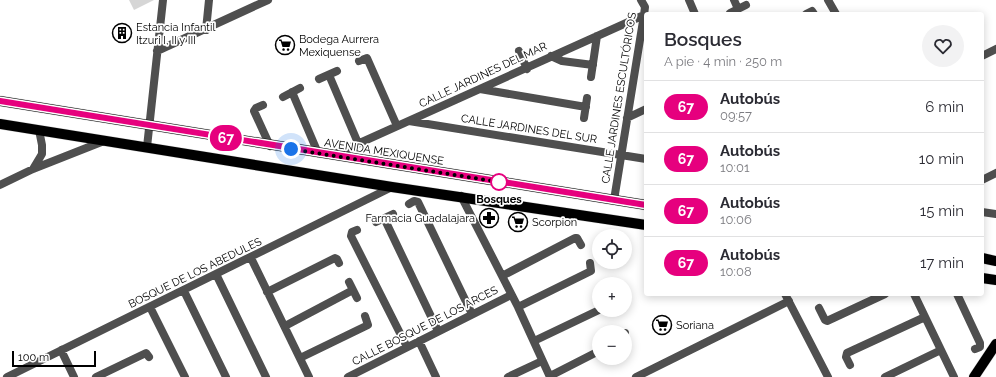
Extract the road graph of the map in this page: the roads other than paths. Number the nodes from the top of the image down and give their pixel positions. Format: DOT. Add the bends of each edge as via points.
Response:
graph roads {
  1 [pos="163,0"];
  2 [pos="209,0"];
  3 [pos="268,0"];
  4 [pos="689,0"];
  5 [pos="734,0"];
  6 [pos="828,0"];
  7 [pos="251,4"];
  8 [pos="746,5"];
  9 [pos="644,9"];
  10 [pos="738,9"];
  11 [pos="695,12"];
  12 [pos="732,12"];
  13 [pos="835,12"];
  14 [pos="206,30"];
  15 [pos="598,36"];
  16 [pos="996,49"];
  17 [pos="519,50"];
  18 [pos="157,51"];
  19 [pos="984,55"];
  20 [pos="552,56"];
  21 [pos="359,61"];
  22 [pos="593,65"];
  23 [pos="527,69"];
  24 [pos="337,70"];
  25 [pos="329,74"];
  26 [pos="591,76"];
  27 [pos="320,79"];
  28 [pos="300,88"];
  29 [pos="480,89"];
  30 [pos="292,92"];
  31 [pos="283,97"];
  32 [pos="587,98"];
  33 [pos="0,101"];
  34 [pos="263,105"];
  35 [pos="586,107"];
  36 [pos="644,110"];
  37 [pos="584,118"];
  38 [pos="627,118"];
  39 [pos="409,121"];
  40 [pos="0,124"];
  41 [pos="149,125"];
  42 [pos="397,126"];
  43 [pos="39,130"];
  44 [pos="105,140"];
  45 [pos="358,143"];
  46 [pos="270,146"];
  47 [pos="146,147"];
  48 [pos="318,153"];
  49 [pos="332,156"];
  50 [pos="621,156"];
  51 [pos="644,159"];
  52 [pos="33,169"];
  53 [pos="996,173"];
  54 [pos="984,179"];
  55 [pos="0,185"];
  56 [pos="392,187"];
  57 [pos="461,196"];
  58 [pos="614,200"];
  59 [pos="409,204"];
  60 [pos="644,205"];
  61 [pos="984,212"];
  62 [pos="393,214"];
  63 [pos="996,214"];
  64 [pos="384,218"];
  65 [pos="376,222"];
  66 [pos="644,225"];
  67 [pos="357,230"];
  68 [pos="581,245"];
  69 [pos="251,258"];
  70 [pos="984,258"];
  71 [pos="996,260"];
  72 [pos="339,263"];
  73 [pos="590,263"];
  74 [pos="216,274"];
  75 [pos="502,276"];
  76 [pos="984,278"];
  77 [pos="996,280"];
  78 [pos="350,282"];
  79 [pos="353,290"];
  80 [pos="184,291"];
  81 [pos="267,292"];
  82 [pos="511,295"];
  83 [pos="881,296"];
  84 [pos="915,296"];
  85 [pos="958,296"];
  86 [pos="357,298"];
  87 [pos="787,298"];
  88 [pos="150,307"];
  89 [pos="518,307"];
  90 [pos="819,308"];
  91 [pos="592,313"];
  92 [pos="472,314"];
  93 [pos="365,316"];
  94 [pos="925,317"];
  95 [pos="285,326"];
  96 [pos="438,331"];
  97 [pos="419,341"];
  98 [pos="534,341"];
  99 [pos="996,344"];
  100 [pos="407,347"];
  101 [pos="974,349"];
  102 [pos="61,350"];
  103 [pos="941,350"];
  104 [pos="592,355"];
  105 [pos="149,357"];
  106 [pos="300,358"];
  107 [pos="542,360"];
  108 [pos="850,365"];
  109 [pos="550,376"];
  110 [pos="7,377"];
  111 [pos="74,377"];
  112 [pos="96,377"];
  113 [pos="185,377"];
  114 [pos="226,377"];
  115 [pos="266,377"];
  116 [pos="309,377"];
  117 [pos="348,377"];
  118 [pos="436,377"];
  119 [pos="508,377"];
  120 [pos="636,377"];
  121 [pos="828,377"];
  122 [pos="885,377"];
  123 [pos="954,377"];
  124 [pos="974,377"];
  1 -- 18 [label="street"];
  2 -- 14 [label="street"];
  3 -- 7 [label="street"];
  4 -- 11 [label="street"];
  5 -- 10 [label="street"];
  6 -- 13 [label="street"];
  7 -- 14 [label="street"];
  8 -- 10 [label="street"];
  9 -- 15 [label="street, CALLE JARDINES DEL MAR"];
  9 -- 38 [label="street, CALLE JARDINES ESCULTÓRICOS"];
  10 -- 12 [label="street"];
  14 -- 18 [label="street"];
  15 -- 20 [label="street, CALLE JARDINES DEL MAR"];
  15 -- 22 [label="street"];
  16 -- 19 [label="street"];
  17 -- 23 [label="street"];
  18 -- 41 [label="street"];
  20 -- 22 [label="street" via="562,61"];
  20 -- 23 [label="street, CALLE JARDINES DEL MAR"];
  21 -- 42 [label="street" via="367,58"];
  22 -- 26 [label="street"];
  23 -- 29 [label="street, CALLE JARDINES DEL MAR"];
  24 -- 25 [label="street"];
  25 -- 27 [label="street"];
  25 -- 45 [label="street"];
  28 -- 30 [label="street"];
  29 -- 35 [label="street"];
  29 -- 39 [label="street, CALLE JARDINES DEL MAR"];
  30 -- 31 [label="street"];
  30 -- 48 [label="street"];
  32 -- 35 [label="street"];
  33 -- 41 [label="main road, AVENIDA MEXIQUENSE"];
  34 -- 46 [label="street" via="254,111"];
  35 -- 37 [label="street"];
  36 -- 38 [label="street"];
  38 -- 50 [label="street, CALLE JARDINES ESCULTÓRICOS"];
  39 -- 42 [label="street, CALLE JARDINES DEL MAR"];
  39 -- 50 [label="street, CALLE JARDINES DEL SUR"];
  40 -- 43 [label="main road"];
  41 -- 46 [label="main road, AVENIDA MEXIQUENSE"];
  41 -- 47 [label="street"];
  42 -- 45 [label="street, CALLE JARDINES DEL MAR"];
  43 -- 44 [label="main road"];
  43 -- 52 [label="street" via="42,154"];
  44 -- 47 [label="main road"];
  44 -- 52 [label="street"];
  45 -- 49 [label="street, CALLE JARDINES DEL MAR"];
  46 -- 48 [label="main road, AVENIDA MEXIQUENSE"];
  47 -- 56 [label="main road"];
  48 -- 49 [label="main road, AVENIDA MEXIQUENSE"];
  49 -- 58 [label="main road, AVENIDA MEXIQUENSE"];
  50 -- 51 [label="street, CALLE JARDINES DEL SUR"];
  50 -- 58 [label="street, CALLE JARDINES ESCULTÓRICOS"];
  52 -- 55 [label="street"];
  53 -- 54 [label="street"];
  56 -- 57 [label="main road"];
  56 -- 69 [label="street, BOSQUE DE LOS ABEDULES"];
  57 -- 66 [label="main road"];
  57 -- 75 [label="street"];
  58 -- 60 [label="main road, AVENIDA MEXIQUENSE"];
  59 -- 92 [label="street" via="418,202"];
  61 -- 63 [label="street"];
  62 -- 64 [label="street"];
  64 -- 65 [label="street"];
  64 -- 96 [label="street"];
  67 -- 100 [label="street" via="352,232 351,236"];
  68 -- 75 [label="street" via="575,238"];
  69 -- 74 [label="street, BOSQUE DE LOS ABEDULES"];
  69 -- 81 [label="street"];
  70 -- 71 [label="main road"];
  72 -- 81 [label="street" via="335,258"];
  73 -- 89 [label="street" via="591,271"];
  74 -- 80 [label="street, BOSQUE DE LOS ABEDULES"];
  74 -- 115 [label="street"];
  75 -- 82 [label="street"];
  76 -- 77 [label="main road"];
  78 -- 79 [label="street"];
  79 -- 86 [label="street"];
  79 -- 95 [label="street"];
  80 -- 88 [label="street, BOSQUE DE LOS ABEDULES"];
  80 -- 114 [label="street"];
  81 -- 95 [label="street"];
  82 -- 89 [label="street"];
  82 -- 92 [label="street, CALLE BOSQUE DE LOS ARCES"];
  83 -- 90 [label="street" via="827,321"];
  84 -- 94 [label="street"];
  85 -- 101 [label="street" via="980,343 980,347"];
  87 -- 120 [label="street"];
  87 -- 121 [label="street"];
  88 -- 102 [label="street, BOSQUE DE LOS ABEDULES"];
  88 -- 113 [label="street"];
  89 -- 98 [label="street"];
  91 -- 98 [label="street"];
  92 -- 96 [label="street, CALLE BOSQUE DE LOS ARCES"];
  93 -- 106 [label="street" via="368,325"];
  94 -- 103 [label="street"];
  94 -- 108 [label="street" via="847,353"];
  95 -- 106 [label="street"];
  96 -- 97 [label="street, CALLE BOSQUE DE LOS ARCES"];
  97 -- 100 [label="street, CALLE BOSQUE DE LOS ARCES"];
  97 -- 118 [label="street"];
  98 -- 107 [label="street"];
  99 -- 124 [label="main road"];
  100 -- 117 [label="street, CALLE BOSQUE DE LOS ARCES"];
  102 -- 110 [label="street, BOSQUE DE LOS ABEDULES"];
  102 -- 111 [label="street"];
  103 -- 122 [label="street"];
  103 -- 123 [label="street"];
  104 -- 109 [label="street"];
  105 -- 112 [label="street" via="146,353"];
  106 -- 116 [label="street"];
  107 -- 109 [label="street"];
  107 -- 119 [label="street"];
}
